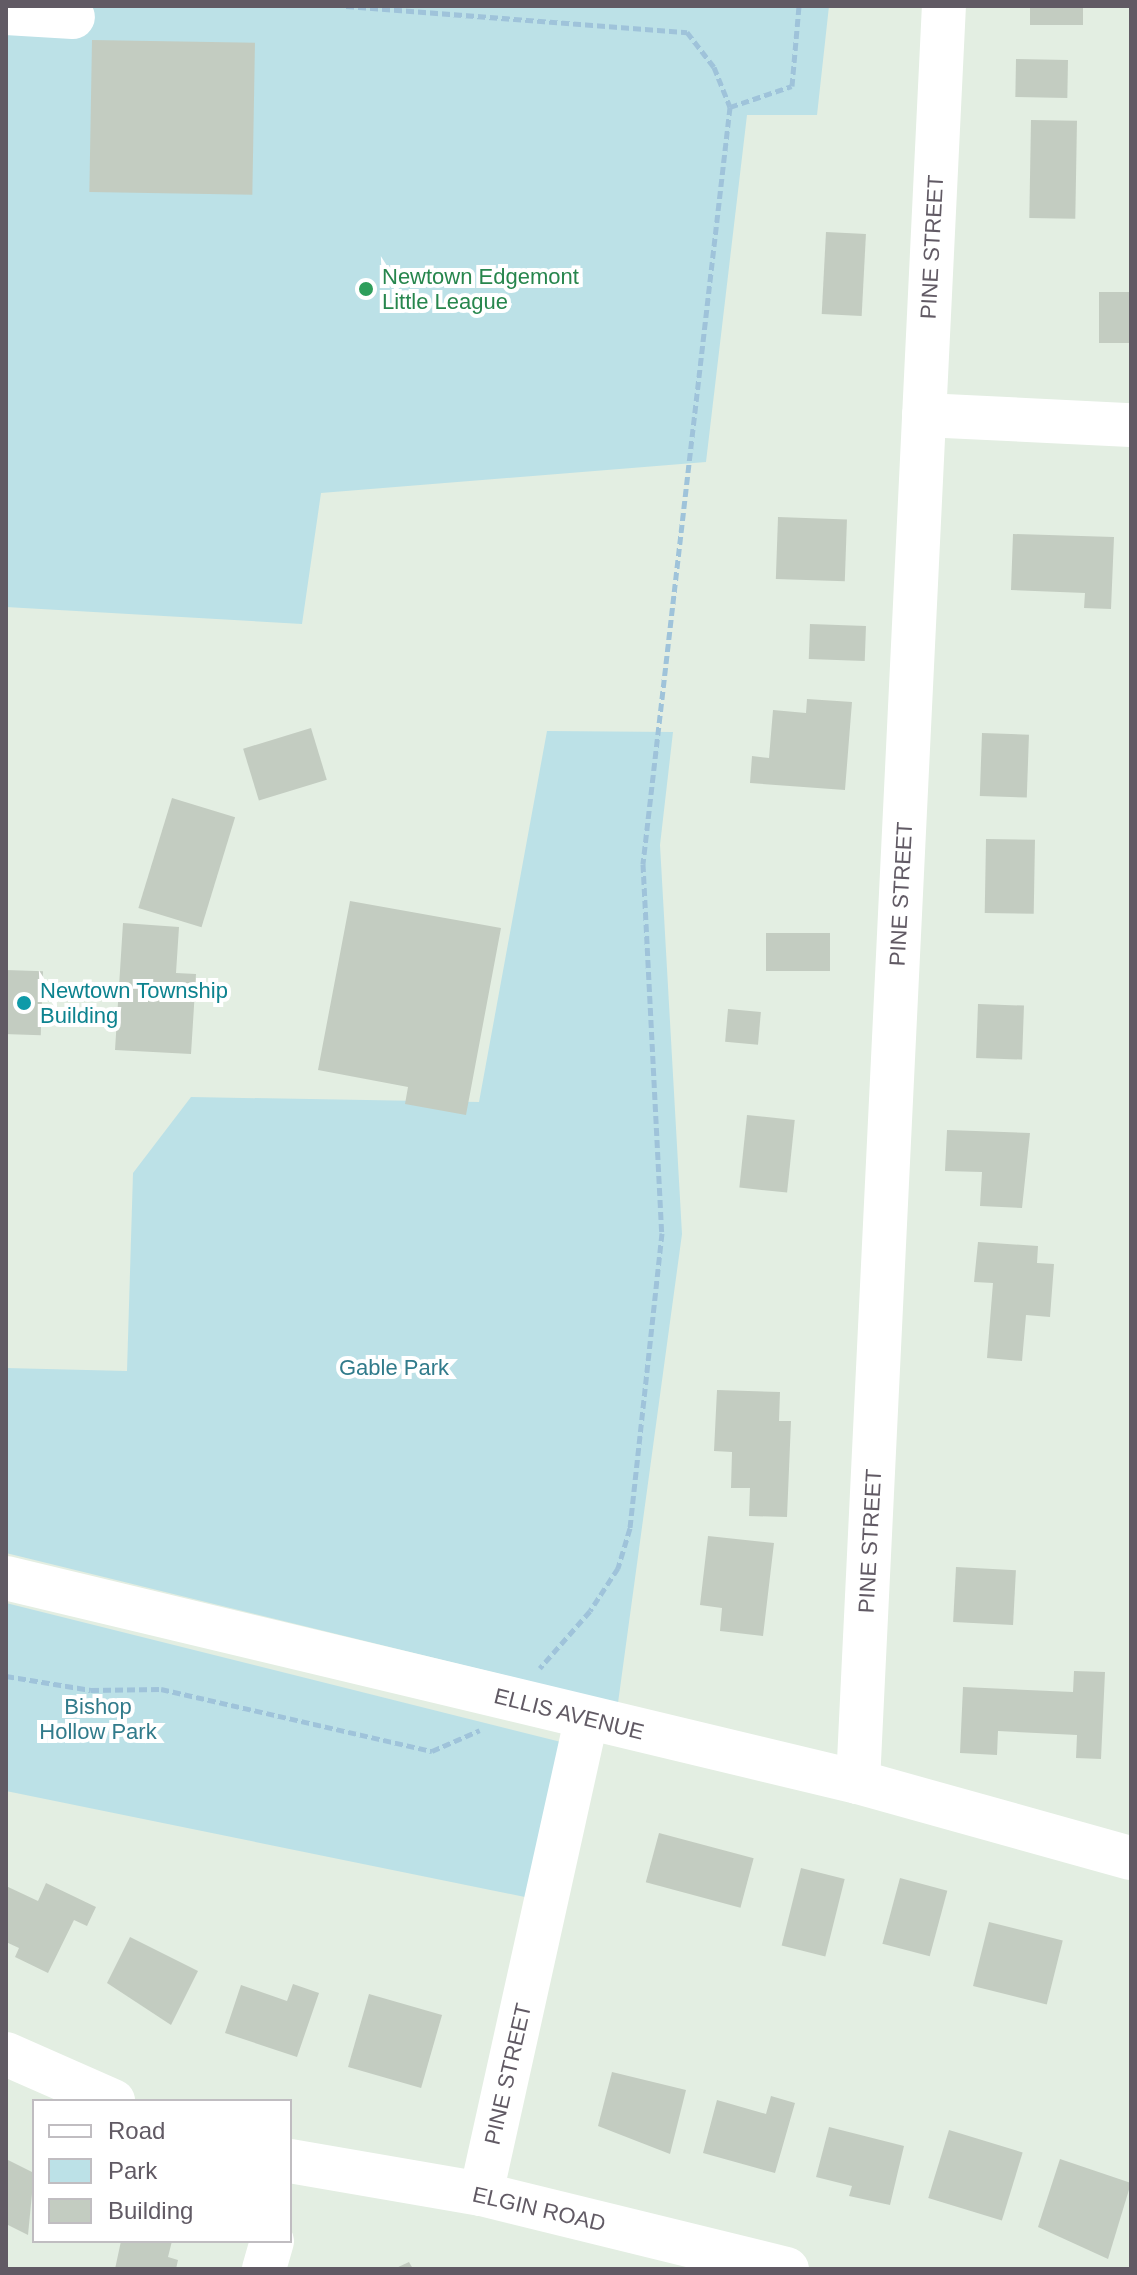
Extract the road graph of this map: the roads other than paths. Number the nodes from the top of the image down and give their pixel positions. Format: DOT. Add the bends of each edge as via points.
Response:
graph roads {
  1 [pos="944,6"];
  2 [pos="6,13"];
  3 [pos="73,17"];
  4 [pos="924,415"];
  5 [pos="1131,425"];
  6 [pos="6,1578"];
  7 [pos="586,1721"];
  8 [pos="858,1782"];
  9 [pos="1131,1858"];
  10 [pos="6,2054"];
  11 [pos="108,2099"];
  12 [pos="292,2166"];
  13 [pos="481,2194"];
  14 [pos="271,2243"];
  15 [pos="264,2269"];
  16 [pos="787,2269"];
  1 -- 4 [label="street, PINE STREET"];
  2 -- 3 [label="street"];
  4 -- 5 [label="street"];
  4 -- 8 [label="street, PINE STREET"];
  6 -- 7 [label="street, ELLIS AVENUE"];
  7 -- 8 [label="street, ELLIS AVENUE"];
  7 -- 13 [label="street, PINE STREET"];
  8 -- 9 [label="street, ELLIS AVENUE"];
  10 -- 11 [label="street"];
  12 -- 13 [label="street, ELGIN ROAD"];
  13 -- 16 [label="street, ELGIN ROAD"];
  14 -- 15 [label="street"];
}
